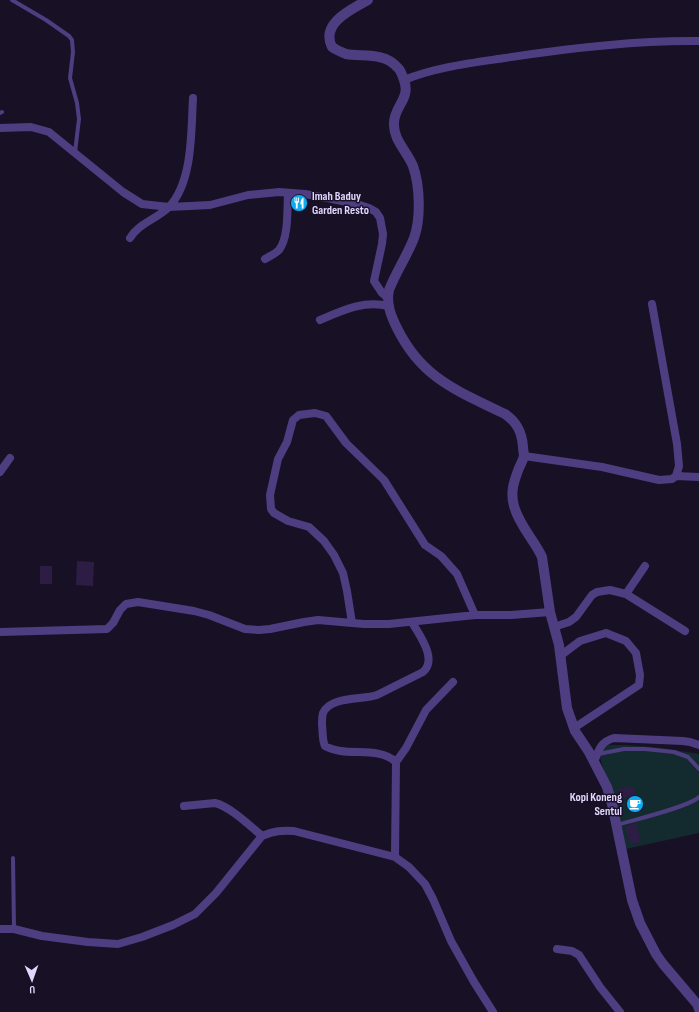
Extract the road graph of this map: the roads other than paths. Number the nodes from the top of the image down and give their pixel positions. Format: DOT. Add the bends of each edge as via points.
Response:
graph roads {
  1 [pos="12,0"];
  2 [pos="368,0"];
  3 [pos="699,41"];
  4 [pos="404,80"];
  5 [pos="193,98"];
  6 [pos="0,128"];
  7 [pos="75,152"];
  8 [pos="288,193"];
  9 [pos="169,207"];
  10 [pos="130,238"];
  11 [pos="266,259"];
  12 [pos="388,302"];
  13 [pos="652,304"];
  14 [pos="320,320"];
  15 [pos="524,456"];
  16 [pos="10,458"];
  17 [pos="0,472"];
  18 [pos="676,476"];
  19 [pos="699,476"];
  20 [pos="645,566"];
  21 [pos="626,594"];
  22 [pos="550,612"];
  23 [pos="474,615"];
  24 [pos="412,622"];
  25 [pos="352,623"];
  26 [pos="554,627"];
  27 [pos="685,631"];
  28 [pos="0,632"];
  29 [pos="560,656"];
  30 [pos="453,682"];
  31 [pos="574,728"];
  32 [pos="699,745"];
  33 [pos="596,758"];
  34 [pos="396,762"];
  35 [pos="699,769"];
  36 [pos="699,797"];
  37 [pos="184,806"];
  38 [pos="616,825"];
  39 [pos="262,836"];
  40 [pos="395,857"];
  41 [pos="13,858"];
  42 [pos="0,928"];
  43 [pos="14,929"];
  44 [pos="557,949"];
  45 [pos="699,1009"];
  46 [pos="493,1012"];
  47 [pos="620,1012"];
  1 -- 7 [label="lane" via="70,36 72,40 70,78 79,119"];
  2 -- 4 [label="street" via="338,19 330,32 332,47 346,54 372,55 385,59 397,66"];
  3 -- 4 [label="street" via="641,42 549,51 446,67"];
  4 -- 12 [label="street" via="406,90 394,122 397,139 411,161 417,178 418,220 415,236 394,278"];
  5 -- 9 [label="street" via="187,174"];
  6 -- 7 [label="street" via="40,128"];
  7 -- 9 [label="street" via="138,202"];
  8 -- 9 [label="street" via="248,195 210,205"];
  8 -- 11 [label="street" via="283,242 279,250"];
  8 -- 12 [label="street" via="320,196 357,204 376,212 383,234 374,281"];
  9 -- 10 [label="street" via="137,229"];
  12 -- 14 [label="street" via="351,307"];
  12 -- 15 [label="street" via="401,335 420,363 448,386 513,420 522,437"];
  13 -- 18 [label="street" via="677,444 679,466"];
  15 -- 18 [label="street" via="659,480 672,479"];
  15 -- 22 [label="street" via="513,484 512,498 520,520 542,557"];
  16 -- 17 [label="street"];
  18 -- 19 [label="street"];
  20 -- 21 [label="street"];
  21 -- 26 [label="street" via="601,590 592,595 576,617"];
  21 -- 27 [label="street"];
  22 -- 23 [label="street"];
  22 -- 26 [label="street"];
  23 -- 24 [label="street"];
  23 -- 25 [label="street" via="457,574 441,556 425,546 384,480 346,443 326,416 316,413 299,415 293,420 287,442 278,459 270,495 271,509 288,521 309,527 334,555 343,573"];
  24 -- 25 [label="street"];
  24 -- 34 [label="street" via="427,652 427,669 377,695 336,702 325,710 322,717 325,746 334,750 382,754"];
  25 -- 28 [label="street" via="318,620 270,629 245,629 194,611 138,602 126,604 107,629"];
  26 -- 29 [label="street"];
  29 -- 31 [label="street" via="567,708"];
  29 -- 31 [label="street" via="580,642 606,633 626,641 636,653 638,663 639,685"];
  30 -- 34 [label="street" via="426,710"];
  31 -- 33 [label="street"];
  32 -- 33 [label="street" via="683,741 614,738 605,741"];
  33 -- 35 [label="lane" via="624,749 674,752 688,757"];
  33 -- 38 [label="street"];
  34 -- 40 [label="street"];
  36 -- 38 [label="lane" via="696,801"];
  37 -- 39 [label="street" via="219,804"];
  38 -- 45 [label="street" via="632,900 640,922 656,954"];
  39 -- 40 [label="street" via="277,831 294,831"];
  39 -- 43 [label="street" via="206,904 173,925 142,937 118,944 62,940"];
  40 -- 46 [label="street" via="425,884 451,941"];
  41 -- 43 [label="lane"];
  42 -- 43 [label="street"];
  44 -- 47 [label="street" via="572,951 579,955"];
}
